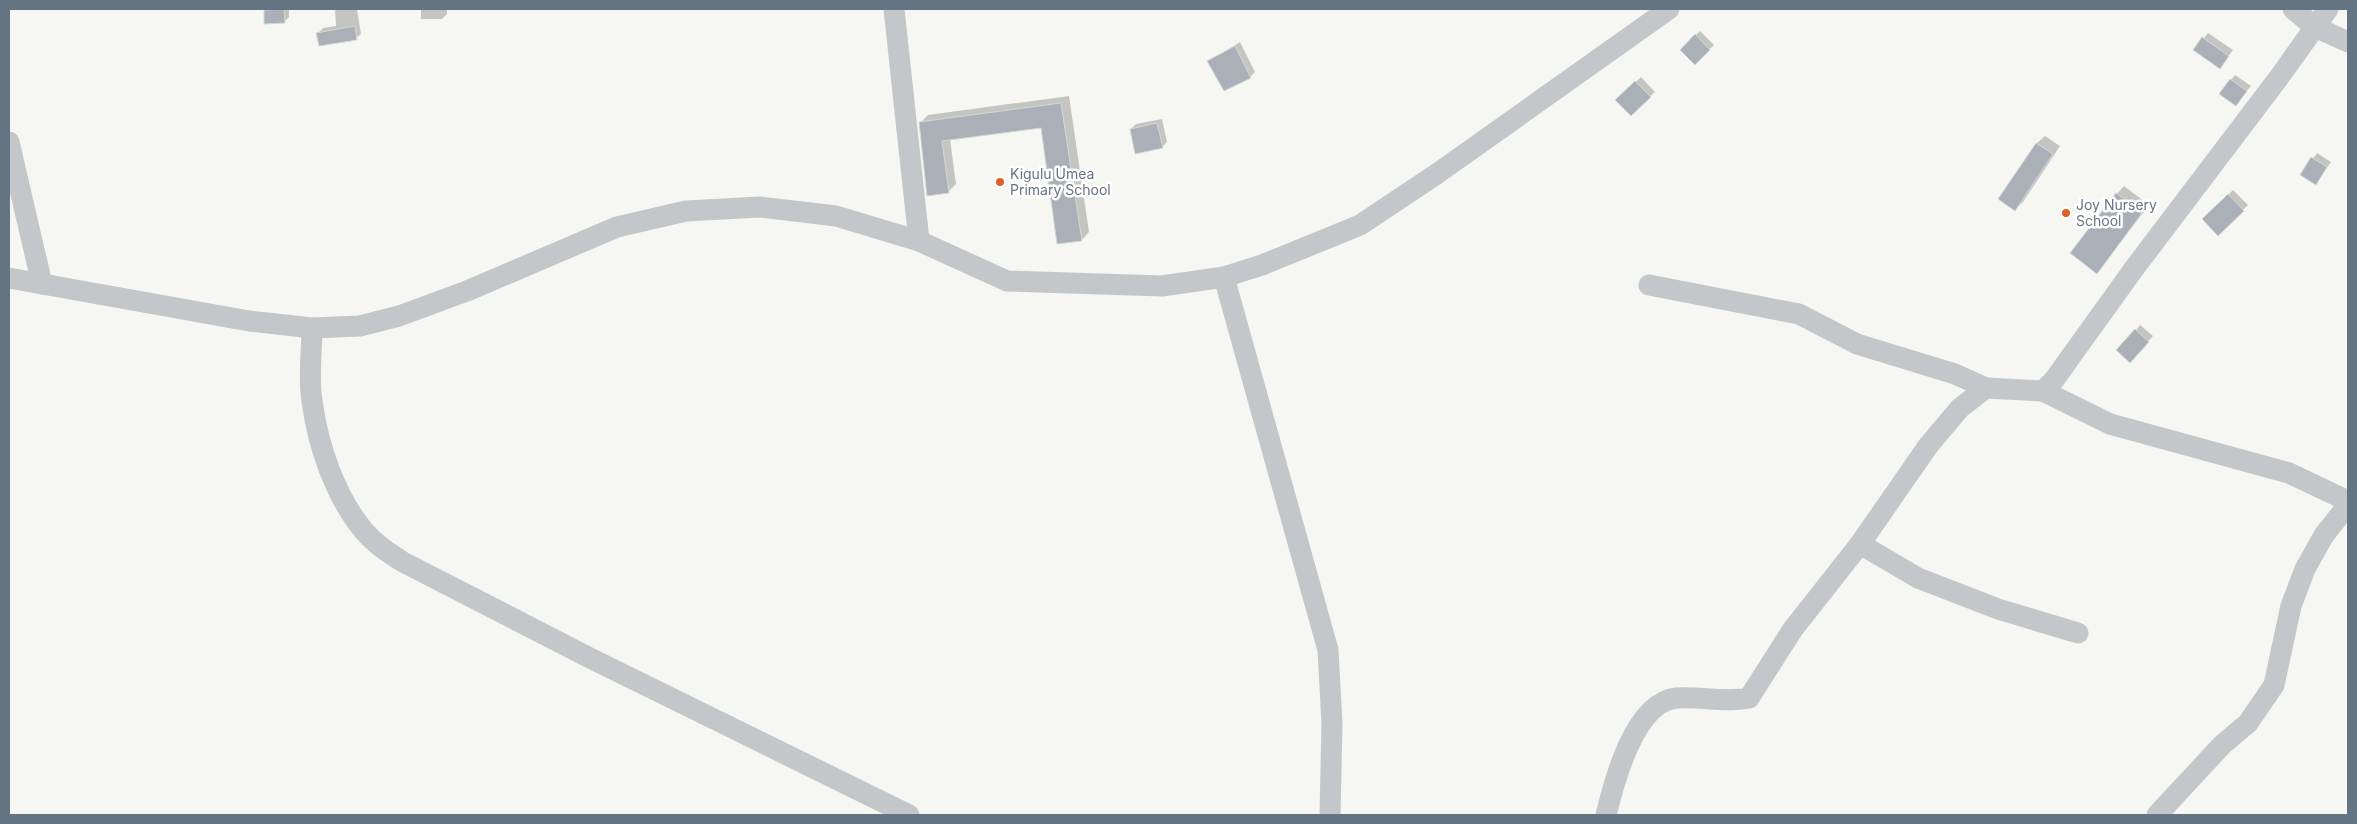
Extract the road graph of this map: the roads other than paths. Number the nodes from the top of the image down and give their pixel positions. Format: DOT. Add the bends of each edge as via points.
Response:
graph roads {
  1 [pos="894,9"];
  2 [pos="1669,9"];
  3 [pos="2293,9"];
  4 [pos="2328,9"];
  5 [pos="2315,27"];
  6 [pos="2348,42"];
  7 [pos="9,142"];
  8 [pos="919,241"];
  9 [pos="1224,277"];
  10 [pos="9,278"];
  11 [pos="42,284"];
  12 [pos="1649,285"];
  13 [pos="312,328"];
  14 [pos="1986,388"];
  15 [pos="2043,391"];
  16 [pos="2348,503"];
  17 [pos="1860,544"];
  18 [pos="2078,632"];
  19 [pos="909,815"];
  20 [pos="1330,815"];
  21 [pos="1606,815"];
  22 [pos="2157,815"];
  1 -- 8 [label="street"];
  2 -- 9 [label="street" via="1360,225"];
  3 -- 5 [label="street"];
  4 -- 5 [label="street"];
  5 -- 6 [label="street"];
  5 -- 15 [label="street" via="2133,270 2079,348"];
  7 -- 11 [label="street"];
  8 -- 9 [label="street" via="1008,281 1162,286"];
  8 -- 13 [label="street" via="836,216 760,207 686,210 617,226 467,291 399,316 360,326"];
  9 -- 20 [label="street" via="1328,650 1332,724"];
  10 -- 11 [label="street"];
  11 -- 13 [label="street" via="249,321"];
  12 -- 14 [label="street" via="1799,314 1857,344 1955,374"];
  13 -- 19 [label="street" via="311,400 323,448 342,500 377,544 403,562 592,659"];
  14 -- 15 [label="street"];
  14 -- 17 [label="street" via="1960,408 1928,446"];
  15 -- 16 [label="street" via="2110,424 2289,473"];
  16 -- 22 [label="street" via="2305,569 2291,606 2274,685 2248,723 2222,745"];
  17 -- 18 [label="street" via="1918,578 1998,609"];
  17 -- 21 [label="street" via="1793,629 1749,698 1734,701 1675,698 1660,704 1646,718 1618,768"];
}
